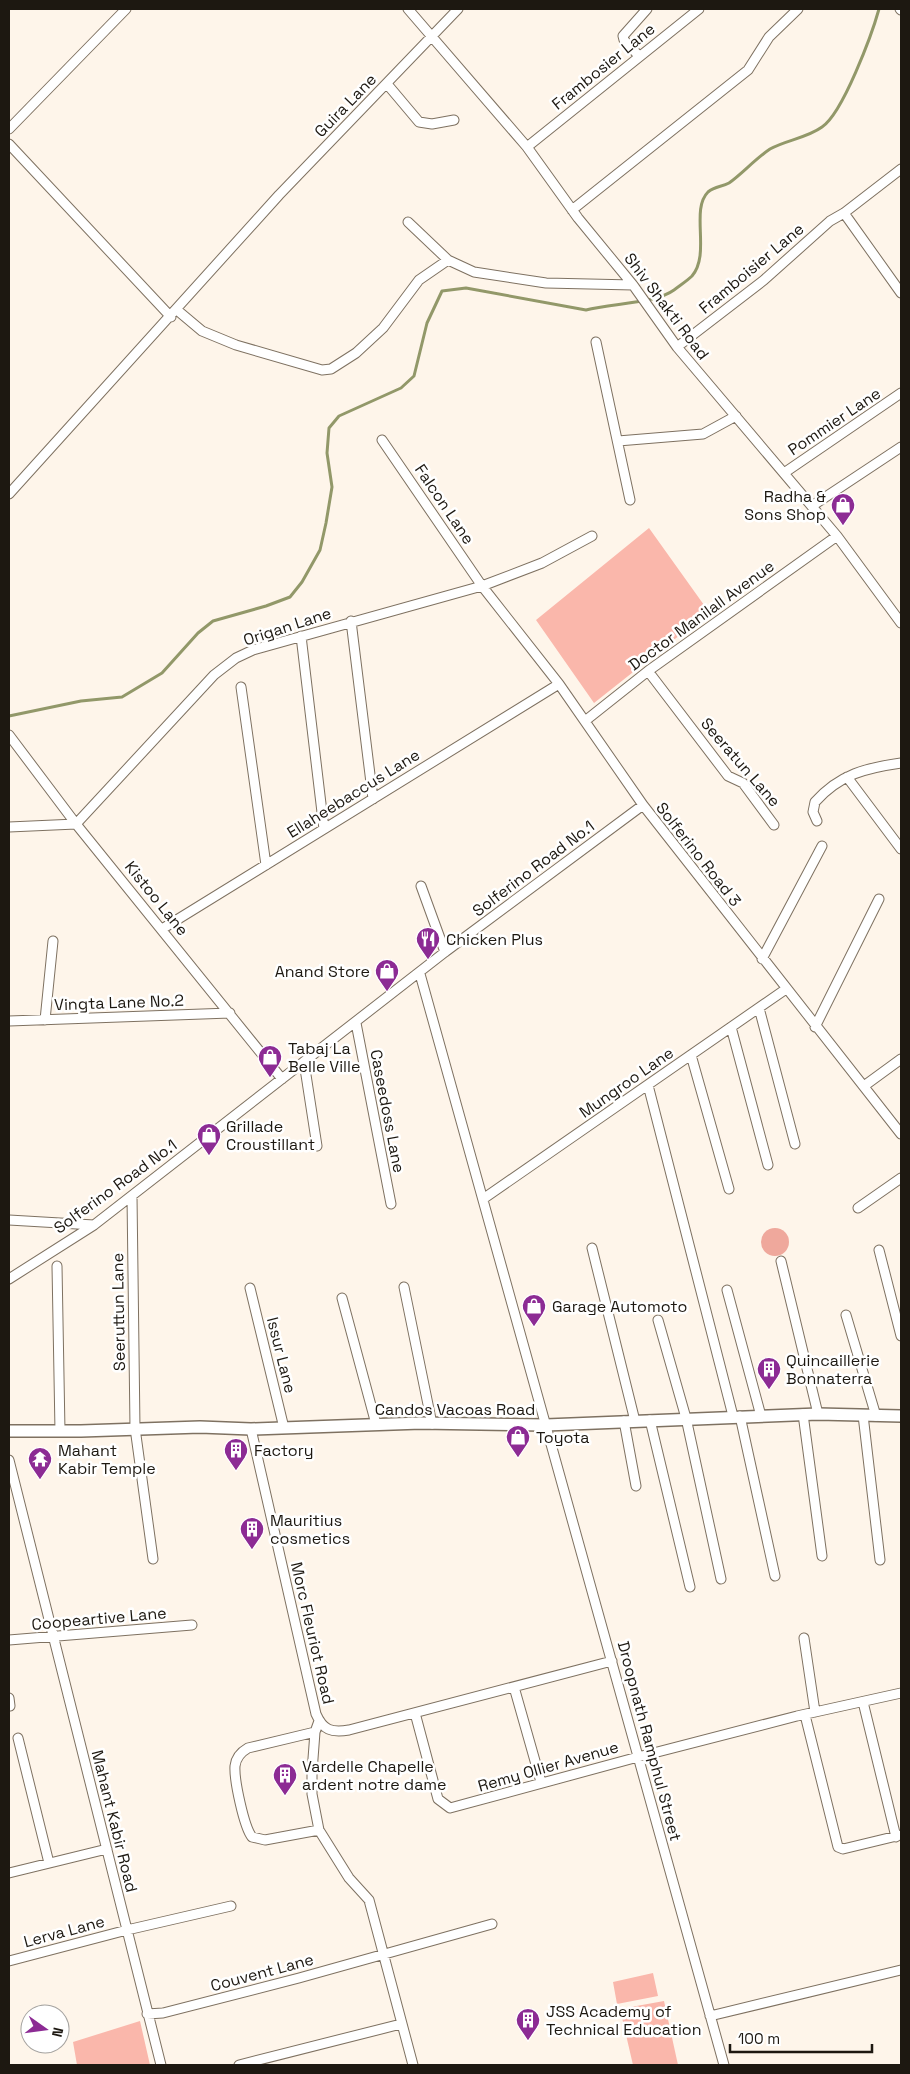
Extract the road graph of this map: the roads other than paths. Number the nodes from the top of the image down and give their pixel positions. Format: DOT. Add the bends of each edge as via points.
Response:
graph roads {
  1 [pos="126,9"];
  2 [pos="408,9"];
  3 [pos="458,9"];
  4 [pos="648,9"];
  5 [pos="699,9"];
  6 [pos="798,9"];
  7 [pos="433,36"];
  8 [pos="639,56"];
  9 [pos="387,84"];
  10 [pos="454,120"];
  11 [pos="9,130"];
  12 [pos="9,144"];
  13 [pos="527,147"];
  14 [pos="901,169"];
  15 [pos="572,210"];
  16 [pos="844,213"];
  17 [pos="408,222"];
  18 [pos="448,260"];
  19 [pos="633,285"];
  20 [pos="901,293"];
  21 [pos="174,313"];
  22 [pos="596,342"];
  23 [pos="677,347"];
  24 [pos="901,393"];
  25 [pos="736,416"];
  26 [pos="382,440"];
  27 [pos="618,441"];
  28 [pos="901,448"];
  29 [pos="784,473"];
  30 [pos="9,494"];
  31 [pos="630,500"];
  32 [pos="812,506"];
  33 [pos="592,536"];
  34 [pos="837,536"];
  35 [pos="482,586"];
  36 [pos="900,618"];
  37 [pos="351,622"];
  38 [pos="301,636"];
  39 [pos="648,672"];
  40 [pos="559,684"];
  41 [pos="241,687"];
  42 [pos="585,721"];
  43 [pos="9,735"];
  44 [pos="901,764"];
  45 [pos="847,777"];
  46 [pos="373,799"];
  47 [pos="642,805"];
  48 [pos="817,821"];
  49 [pos="76,824"];
  50 [pos="774,825"];
  51 [pos="9,828"];
  52 [pos="324,829"];
  53 [pos="822,846"];
  54 [pos="901,849"];
  55 [pos="266,865"];
  56 [pos="421,886"];
  57 [pos="879,900"];
  58 [pos="162,929"];
  59 [pos="53,941"];
  60 [pos="445,952"];
  61 [pos="762,959"];
  62 [pos="420,974"];
  63 [pos="786,989"];
  64 [pos="759,1008"];
  65 [pos="230,1013"];
  66 [pos="45,1020"];
  67 [pos="9,1021"];
  68 [pos="356,1023"];
  69 [pos="731,1027"];
  70 [pos="815,1027"];
  71 [pos="691,1055"];
  72 [pos="901,1059"];
  73 [pos="304,1062"];
  74 [pos="282,1079"];
  75 [pos="648,1085"];
  76 [pos="864,1086"];
  77 [pos="901,1134"];
  78 [pos="794,1144"];
  79 [pos="317,1146"];
  80 [pos="768,1165"];
  81 [pos="901,1178"];
  82 [pos="729,1189"];
  83 [pos="132,1196"];
  84 [pos="483,1199"];
  85 [pos="391,1204"];
  86 [pos="858,1208"];
  87 [pos="9,1220"];
  88 [pos="94,1225"];
  89 [pos="592,1248"];
  90 [pos="879,1250"];
  91 [pos="781,1261"];
  92 [pos="57,1266"];
  93 [pos="9,1279"];
  94 [pos="404,1287"];
  95 [pos="250,1288"];
  96 [pos="727,1290"];
  97 [pos="342,1298"];
  98 [pos="846,1315"];
  99 [pos="658,1320"];
  100 [pos="901,1336"];
  101 [pos="803,1414"];
  102 [pos="818,1414"];
  103 [pos="737,1416"];
  104 [pos="761,1416"];
  105 [pos="863,1416"];
  106 [pos="876,1416"];
  107 [pos="901,1416"];
  108 [pos="686,1418"];
  109 [pos="650,1420"];
  110 [pos="629,1421"];
  111 [pos="376,1424"];
  112 [pos="432,1424"];
  113 [pos="546,1425"];
  114 [pos="134,1428"];
  115 [pos="284,1428"];
  116 [pos="251,1429"];
  117 [pos="9,1430"];
  118 [pos="60,1431"];
  119 [pos="9,1460"];
  120 [pos="636,1486"];
  121 [pos="822,1556"];
  122 [pos="153,1559"];
  123 [pos="880,1560"];
  124 [pos="775,1576"];
  125 [pos="721,1579"];
  126 [pos="690,1587"];
  127 [pos="192,1625"];
  128 [pos="51,1636"];
  129 [pos="804,1638"];
  130 [pos="9,1640"];
  131 [pos="612,1661"];
  132 [pos="514,1687"];
  133 [pos="901,1694"];
  134 [pos="863,1702"];
  135 [pos="415,1712"];
  136 [pos="815,1712"];
  137 [pos="805,1714"];
  138 [pos="319,1721"];
  139 [pos="315,1732"];
  140 [pos="18,1738"];
  141 [pos="638,1756"];
  142 [pos="542,1782"];
  143 [pos="319,1830"];
  144 [pos="899,1836"];
  145 [pos="107,1849"];
  146 [pos="49,1863"];
  147 [pos="9,1873"];
  148 [pos="230,1906"];
  149 [pos="492,1924"];
  150 [pos="127,1930"];
  151 [pos="384,1955"];
  152 [pos="9,1961"];
  153 [pos="901,1970"];
  154 [pos="147,2014"];
  155 [pos="710,2016"];
  156 [pos="402,2024"];
  157 [pos="161,2065"];
  158 [pos="239,2065"];
  159 [pos="413,2065"];
  160 [pos="724,2065"];
  1 -- 11 [label="street"];
  2 -- 7 [label="street, Shiv Shakti Road"];
  3 -- 7 [label="street, Guira Lane"];
  4 -- 8 [label="street" via="623,36"];
  5 -- 8 [label="street, Frambosier Lane"];
  6 -- 15 [label="street" via="769,37 748,70"];
  7 -- 9 [label="street, Guira Lane"];
  7 -- 13 [label="street, Shiv Shakti Road"];
  8 -- 13 [label="street, Frambosier Lane"];
  9 -- 10 [label="street" via="419,122 432,124"];
  9 -- 21 [label="street, Guira Lane" via="279,195"];
  12 -- 21 [label="street"];
  13 -- 15 [label="street, Shiv Shakti Road"];
  14 -- 16 [label="street, Framboisier Lane"];
  15 -- 19 [label="street, Shiv Shakti Road"];
  16 -- 20 [label="street"];
  16 -- 23 [label="street, Framboisier Lane" via="830,221 764,280"];
  17 -- 18 [label="street"];
  18 -- 19 [label="street" via="474,272 546,282"];
  18 -- 21 [label="street" via="419,280 383,328 356,353 331,369 322,370 236,345"];
  19 -- 23 [label="street, Shiv Shakti Road"];
  21 -- 30 [label="street, Guira Lane"];
  22 -- 27 [label="street"];
  23 -- 25 [label="street, Shiv Shakti Road"];
  24 -- 29 [label="street, Pommier Lane"];
  25 -- 27 [label="street" via="703,434"];
  25 -- 29 [label="street, Shiv Shakti Road"];
  26 -- 35 [label="street, Falcon Lane"];
  27 -- 31 [label="street"];
  28 -- 32 [label="street"];
  29 -- 32 [label="street, Shiv Shakti Road"];
  32 -- 34 [label="street, Shiv Shakti Road"];
  33 -- 35 [label="street, Origan Lane" via="542,563"];
  34 -- 36 [label="street, Shiv Shakti Road"];
  34 -- 39 [label="street, Doctor Manilall Avenue"];
  35 -- 37 [label="street, Origan Lane"];
  35 -- 40 [label="street, Solferino Road 3"];
  37 -- 38 [label="street, Origan Lane"];
  37 -- 46 [label="street"];
  38 -- 49 [label="street, Origan Lane" via="253,650 214,675"];
  38 -- 52 [label="street"];
  39 -- 42 [label="street, Doctor Manilall Avenue"];
  39 -- 50 [label="street, Seeratun Lane" via="728,776 743,783"];
  40 -- 42 [label="street, Solferino Road 3"];
  40 -- 46 [label="street, Ellaheebaccus Lane"];
  41 -- 55 [label="street"];
  42 -- 47 [label="street, Solferino Road 3"];
  43 -- 49 [label="street, Kistoo Lane"];
  44 -- 45 [label="street" via="866,768"];
  45 -- 48 [label="street" via="815,802 813,812"];
  45 -- 54 [label="street"];
  46 -- 52 [label="street, Ellaheebaccus Lane"];
  47 -- 60 [label="street, Solferino Road No.1"];
  47 -- 61 [label="street, Solferino Road 3"];
  49 -- 51 [label="street"];
  49 -- 58 [label="street, Kistoo Lane"];
  52 -- 55 [label="street, Ellaheebaccus Lane"];
  53 -- 61 [label="street"];
  55 -- 58 [label="street, Ellaheebaccus Lane"];
  56 -- 60 [label="street"];
  57 -- 70 [label="street"];
  58 -- 65 [label="street, Kistoo Lane"];
  59 -- 66 [label="street"];
  60 -- 62 [label="street, Solferino Road No.1"];
  61 -- 63 [label="street, Solferino Road 3"];
  62 -- 68 [label="street, Solferino Road No.1"];
  62 -- 84 [label="street, Droopnath Ramphul Street"];
  63 -- 64 [label="street, Mungroo Lane"];
  63 -- 70 [label="street, Solferino Road 3"];
  64 -- 69 [label="street, Mungroo Lane"];
  64 -- 78 [label="street"];
  65 -- 66 [label="street, Vingta Lane No.2"];
  65 -- 74 [label="street, Kistoo Lane"];
  66 -- 67 [label="street, Vingta Lane No.2"];
  68 -- 73 [label="street, Solferino Road No.1"];
  68 -- 85 [label="street, Caseedoss Lane"];
  69 -- 71 [label="street, Mungroo Lane"];
  69 -- 80 [label="street"];
  70 -- 76 [label="street, Solferino Road 3"];
  71 -- 75 [label="street, Mungroo Lane"];
  71 -- 82 [label="street"];
  72 -- 76 [label="street"];
  73 -- 74 [label="street, Solferino Road No.1"];
  73 -- 79 [label="street"];
  74 -- 83 [label="street, Solferino Road No.1"];
  75 -- 84 [label="street, Mungroo Lane"];
  75 -- 103 [label="street"];
  76 -- 77 [label="street, Solferino Road 3"];
  81 -- 86 [label="street"];
  83 -- 88 [label="street, Solferino Road No.1"];
  83 -- 114 [label="street, Seeruttun Lane"];
  84 -- 113 [label="street, Droopnath Ramphul Street"];
  87 -- 88 [label="street"];
  88 -- 93 [label="street, Solferino Road No.1"];
  89 -- 110 [label="street" via="622,1363"];
  90 -- 100 [label="street"];
  91 -- 102 [label="street"];
  92 -- 118 [label="street"];
  94 -- 112 [label="street"];
  95 -- 115 [label="street, Issur Lane"];
  96 -- 104 [label="street"];
  97 -- 111 [label="street"];
  98 -- 106 [label="street"];
  99 -- 108 [label="street"];
  101 -- 102 [label="main road, Candos Vacoas Road"];
  101 -- 104 [label="main road, Candos Vacoas Road"];
  101 -- 121 [label="street"];
  102 -- 105 [label="main road, Candos Vacoas Road"];
  103 -- 104 [label="main road, Candos Vacoas Road"];
  103 -- 108 [label="main road, Candos Vacoas Road"];
  103 -- 124 [label="street"];
  105 -- 106 [label="main road, Candos Vacoas Road"];
  105 -- 123 [label="street"];
  106 -- 107 [label="main road, Candos Vacoas Road"];
  108 -- 109 [label="main road, Candos Vacoas Road"];
  108 -- 125 [label="street"];
  109 -- 110 [label="main road, Candos Vacoas Road"];
  109 -- 126 [label="street"];
  110 -- 113 [label="main road, Candos Vacoas Road"];
  110 -- 120 [label="street"];
  111 -- 112 [label="main road, Candos Vacoas Road"];
  111 -- 115 [label="main road, Candos Vacoas Road"];
  112 -- 113 [label="main road, Candos Vacoas Road"];
  113 -- 131 [label="street, Droopnath Ramphul Street"];
  114 -- 116 [label="main road, Candos Vacoas Road"];
  114 -- 118 [label="main road, Candos Vacoas Road"];
  114 -- 122 [label="street, Seeruttun Lane"];
  115 -- 116 [label="main road, Candos Vacoas Road"];
  116 -- 138 [label="street, Morc Fleuriot Road"];
  117 -- 118 [label="main road, Candos Vacoas Road"];
  119 -- 128 [label="street, Mahant Kabir Road"];
  127 -- 128 [label="street, Coopeartive Lane"];
  128 -- 130 [label="street, Coopeartive Lane"];
  128 -- 145 [label="street, Mahant Kabir Road"];
  129 -- 136 [label="street"];
  131 -- 132 [label="street, Morc Fleuriot Road"];
  131 -- 141 [label="street, Droopnath Ramphul Street"];
  132 -- 135 [label="street, Morc Fleuriot Road"];
  132 -- 142 [label="street"];
  133 -- 134 [label="street, Remy Ollier Avenue"];
  134 -- 136 [label="street, Remy Ollier Avenue"];
  134 -- 144 [label="street"];
  135 -- 138 [label="street, Morc Fleuriot Road" via="338,1732 328,1731"];
  135 -- 142 [label="street, Remy Ollier Avenue" via="438,1799 444,1806 457,1808"];
  136 -- 137 [label="street, Remy Ollier Avenue"];
  137 -- 141 [label="street, Remy Ollier Avenue"];
  137 -- 144 [label="street" via="838,1847 843,1849"];
  138 -- 139 [label="street"];
  139 -- 143 [label="street" via="312,1794"];
  139 -- 143 [label="street" via="248,1748 242,1752 235,1767 246,1826 252,1838 265,1840"];
  140 -- 146 [label="street"];
  141 -- 142 [label="street, Remy Ollier Avenue"];
  141 -- 155 [label="street, Droopnath Ramphul Street"];
  143 -- 151 [label="street" via="349,1878 369,1900"];
  145 -- 146 [label="street"];
  145 -- 150 [label="street, Mahant Kabir Road"];
  146 -- 147 [label="street"];
  148 -- 150 [label="street, Lerva Lane"];
  149 -- 151 [label="street, Couvent Lane"];
  150 -- 152 [label="street, Lerva Lane"];
  150 -- 154 [label="street, Mahant Kabir Road"];
  151 -- 154 [label="street, Couvent Lane" via="163,2013"];
  151 -- 156 [label="street"];
  153 -- 155 [label="street"];
  154 -- 157 [label="street, Mahant Kabir Road"];
  155 -- 160 [label="street, Droopnath Ramphul Street"];
  156 -- 158 [label="street"];
  156 -- 159 [label="street"];
}
